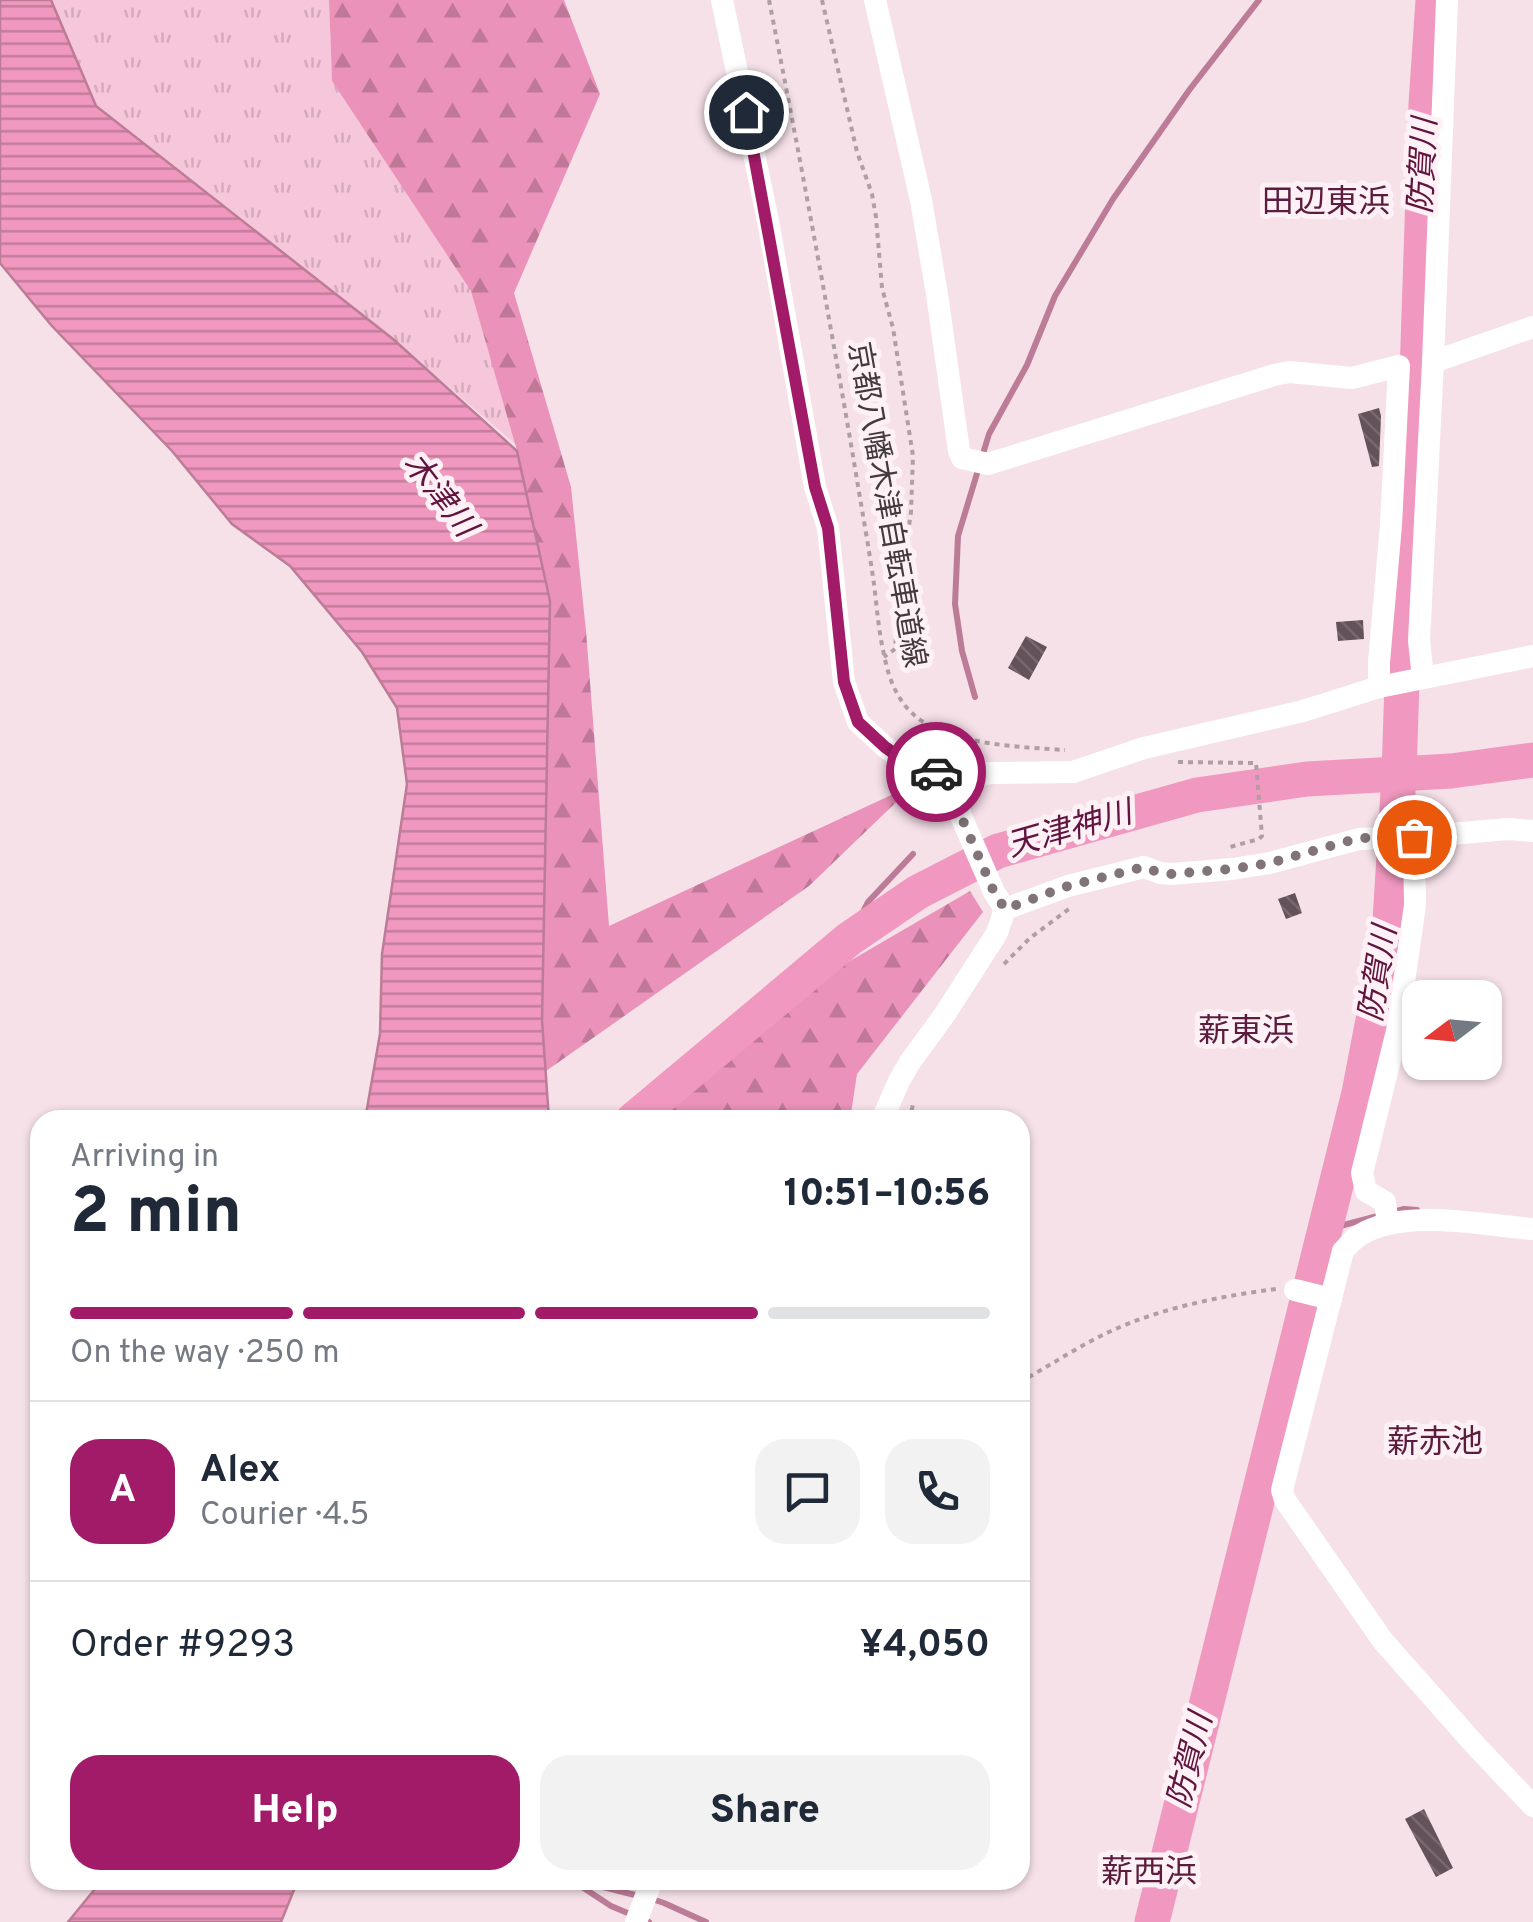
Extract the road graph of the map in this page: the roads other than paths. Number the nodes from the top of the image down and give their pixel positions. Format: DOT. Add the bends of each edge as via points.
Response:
graph roads {
  1 [pos="722,0"];
  2 [pos="875,0"];
  3 [pos="1447,0"];
  4 [pos="1533,328"];
  5 [pos="1433,362"];
  6 [pos="1533,656"];
  7 [pos="1423,678"];
  8 [pos="1379,688"];
  9 [pos="965,784"];
  10 [pos="1533,831"];
  11 [pos="1414,837"];
  12 [pos="1005,909"];
  13 [pos="886,1110"];
  14 [pos="1388,1224"];
  15 [pos="1533,1229"];
  16 [pos="1295,1290"];
  17 [pos="1326,1298"];
  18 [pos="1533,1806"];
  19 [pos="648,1890"];
  20 [pos="636,1922"];
  1 -- 9 [label="street" via="828,528 844,682 858,722 885,747"];
  2 -- 8 [label="street" via="922,200 962,458 988,464 1274,374 1352,378 1399,366"];
  3 -- 5 [label="street"];
  4 -- 5 [label="street"];
  5 -- 7 [label="street" via="1419,642"];
  6 -- 7 [label="street"];
  7 -- 8 [label="street"];
  8 -- 9 [label="street" via="1072,772 990,773"];
  9 -- 12 [label="street" via="958,804 964,825"];
  10 -- 11 [label="street"];
  11 -- 12 [label="street" via="1359,838 1232,869 1172,874 1144,867"];
  11 -- 14 [label="street" via="1414,905 1397,1031 1362,1173 1366,1192 1385,1202"];
  12 -- 13 [label="street" via="997,933 910,1062"];
  14 -- 15 [label="street" via="1409,1219"];
  14 -- 17 [label="street" via="1358,1235 1342,1251"];
  16 -- 17 [label="street"];
  17 -- 18 [label="street" via="1285,1500 1383,1641"];
  19 -- 20 [label="street"];
}
